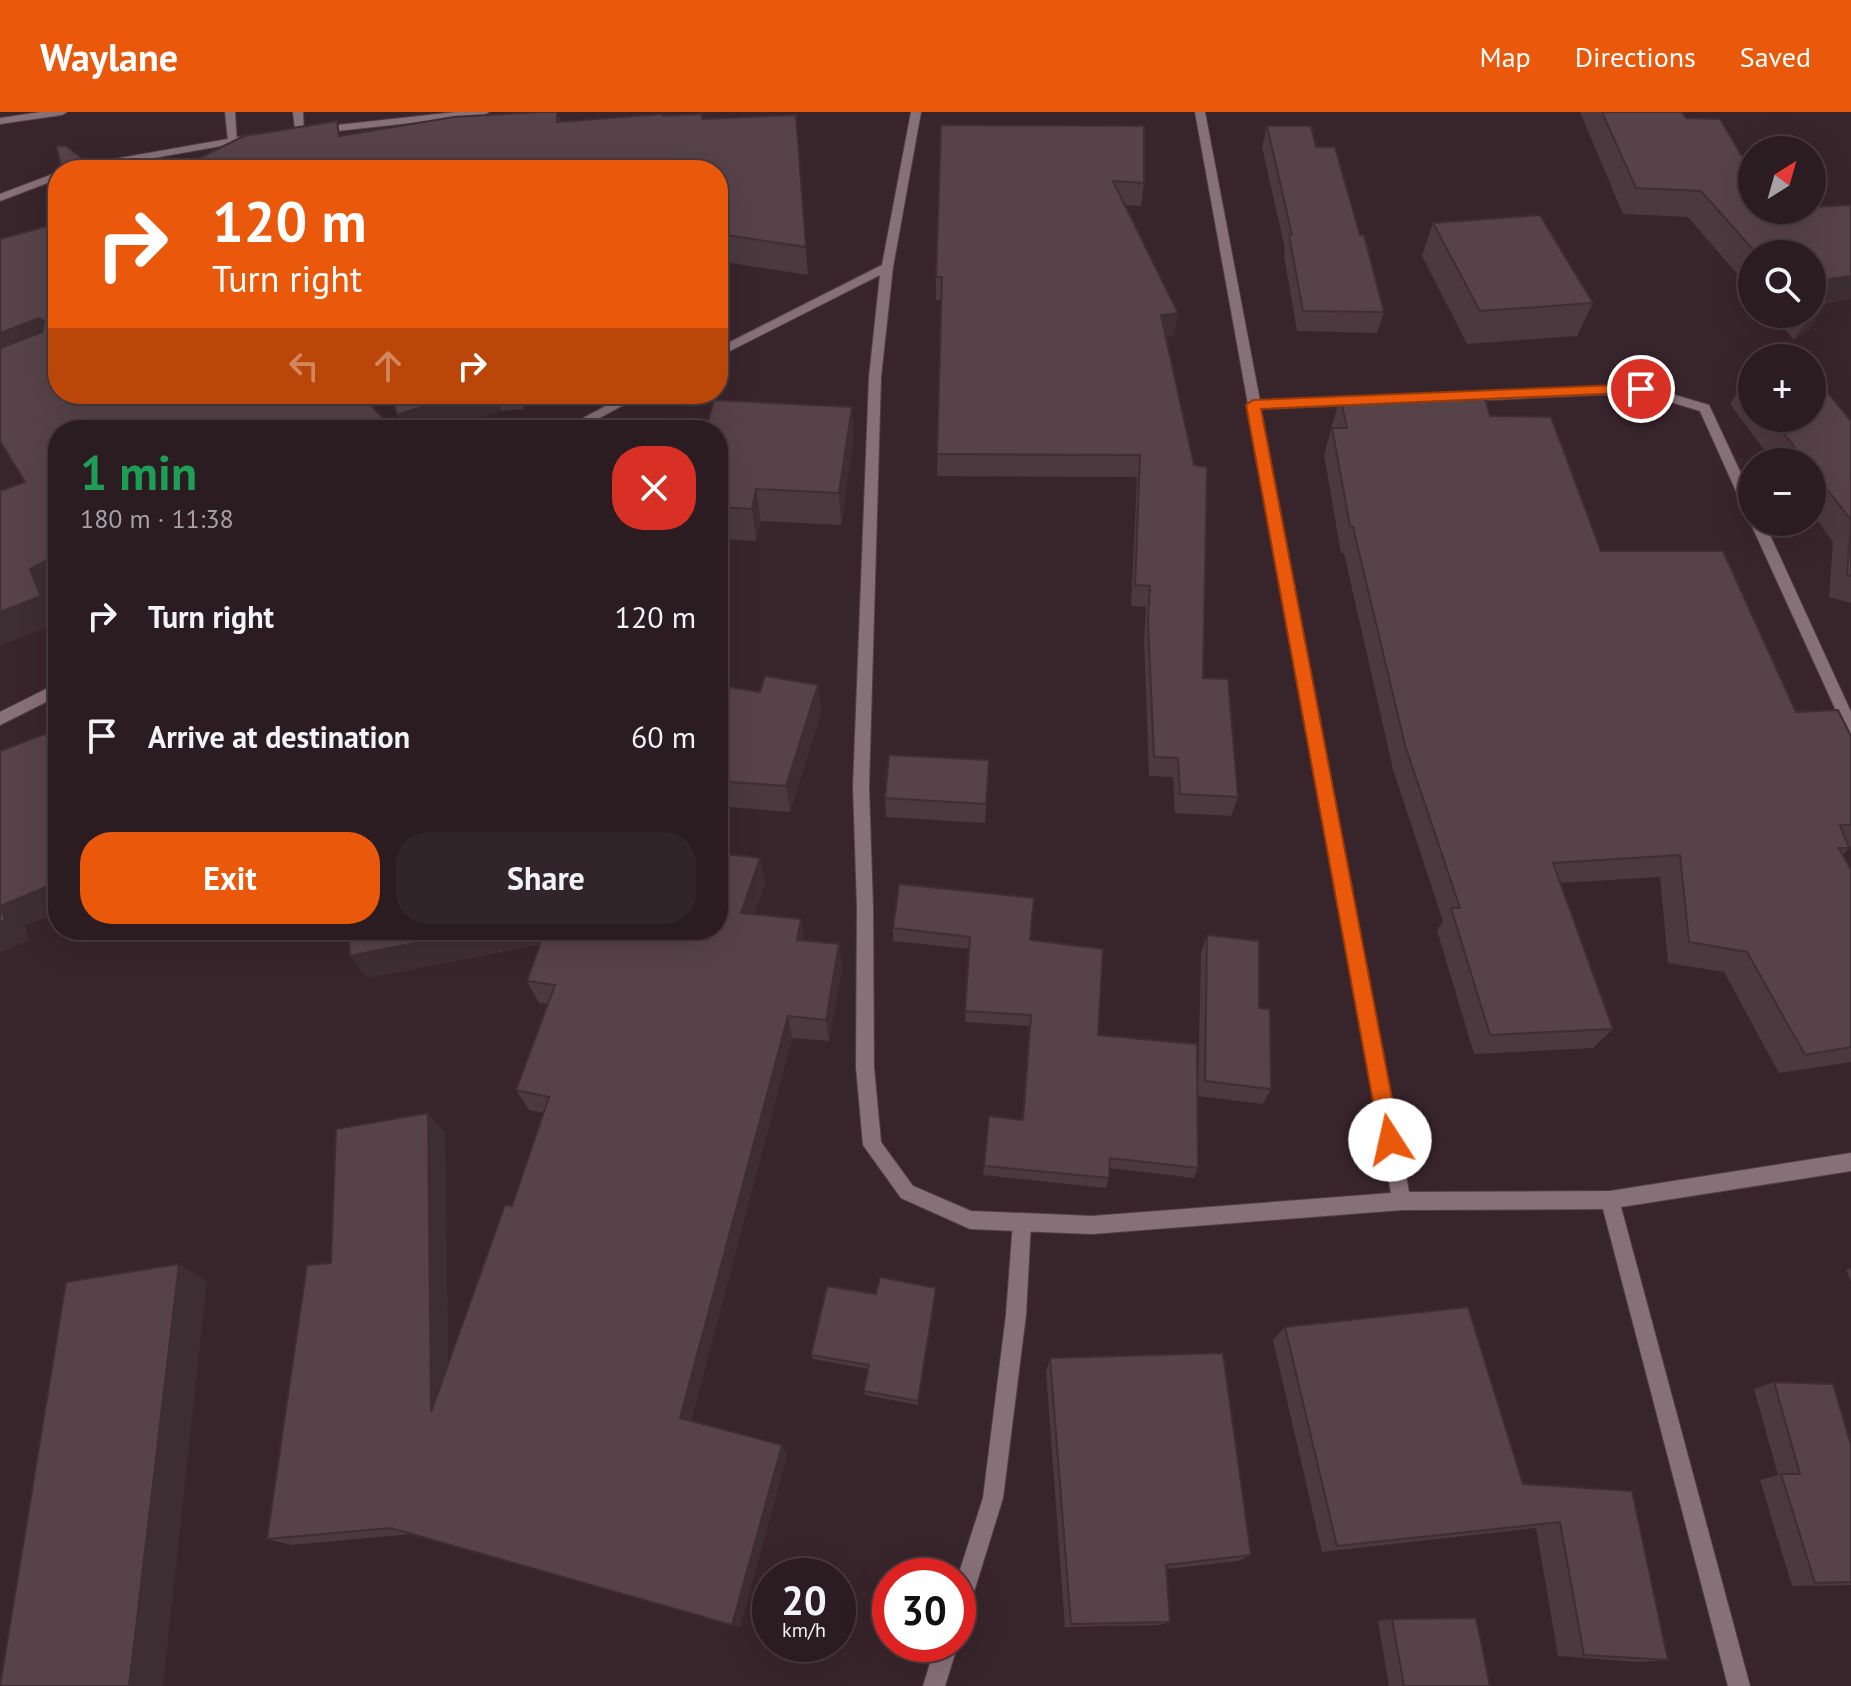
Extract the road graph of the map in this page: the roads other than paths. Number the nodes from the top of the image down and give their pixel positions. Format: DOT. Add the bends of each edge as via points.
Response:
graph roads {
  1 [pos="62,112"];
  2 [pos="230,112"];
  3 [pos="298,112"];
  4 [pos="484,112"];
  5 [pos="916,112"];
  6 [pos="1200,112"];
  7 [pos="0,121"];
  8 [pos="300,130"];
  9 [pos="286,132"];
  10 [pos="273,134"];
  11 [pos="233,141"];
  12 [pos="126,160"];
  13 [pos="48,179"];
  14 [pos="0,198"];
  15 [pos="887,267"];
  16 [pos="728,348"];
  17 [pos="1405,399"];
  18 [pos="1374,400"];
  19 [pos="618,404"];
  20 [pos="1253,405"];
  21 [pos="587,420"];
  22 [pos="1738,480"];
  23 [pos="1763,536"];
  24 [pos="48,694"];
  25 [pos="0,719"];
  26 [pos="1851,728"];
  27 [pos="1851,1162"];
  28 [pos="1610,1200"];
  29 [pos="1402,1201"];
  30 [pos="1022,1222"];
  31 [pos="974,1558"];
  32 [pos="941,1662"];
  33 [pos="934,1686"];
  34 [pos="1739,1686"];
  1 -- 7 [label="street"];
  2 -- 11 [label="street"];
  3 -- 8 [label="street"];
  4 -- 8 [label="street"];
  5 -- 15 [label="street"];
  6 -- 20 [label="street"];
  8 -- 9 [label="street"];
  10 -- 11 [label="street"];
  11 -- 12 [label="street"];
  13 -- 14 [label="street"];
  15 -- 16 [label="street"];
  15 -- 30 [label="street" via="875,377 861,787 865,1067 872,1145 907,1192 970,1220"];
  17 -- 22 [label="street" via="1641,389 1705,408"];
  18 -- 20 [label="street"];
  19 -- 21 [label="street"];
  20 -- 29 [label="street"];
  23 -- 26 [label="street"];
  24 -- 25 [label="street"];
  27 -- 28 [label="street"];
  28 -- 29 [label="street"];
  28 -- 34 [label="street"];
  29 -- 30 [label="street" via="1092,1225"];
  30 -- 31 [label="street" via="993,1498"];
  32 -- 33 [label="street"];
}
